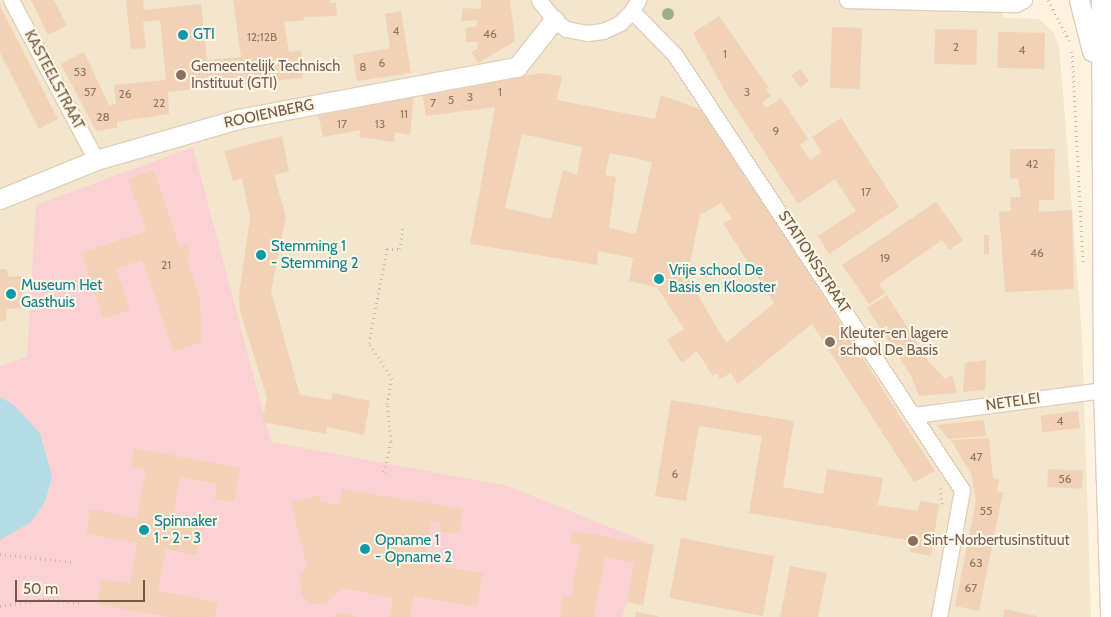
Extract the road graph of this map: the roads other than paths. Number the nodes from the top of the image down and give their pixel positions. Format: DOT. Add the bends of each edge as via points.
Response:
graph roads {
  1 [pos="11,0"];
  2 [pos="539,0"];
  3 [pos="847,0"];
  4 [pos="1024,0"];
  5 [pos="1079,0"];
  6 [pos="1101,0"];
  7 [pos="635,6"];
  8 [pos="554,20"];
  9 [pos="1100,102"];
  10 [pos="96,160"];
  11 [pos="0,199"];
  12 [pos="1107,389"];
  13 [pos="914,415"];
  14 [pos="939,617"];
  15 [pos="1110,617"];
  1 -- 10 [label="street, KASTEELSTRAAT"];
  2 -- 8 [label="street"];
  3 -- 4 [label="street" via="1016,4"];
  5 -- 9 [label="street"];
  6 -- 9 [label="street" via="1099,20 1103,78"];
  7 -- 8 [label="street" via="620,23 603,31 587,33 566,29"];
  7 -- 13 [label="street, STATIONSSTRAAT" via="676,55"];
  8 -- 10 [label="street, ROOIENBERG" via="517,67 238,120"];
  9 -- 12 [label="street"];
  10 -- 11 [label="street, ROOIENBERG"];
  12 -- 13 [label="street, NETELEI"];
  12 -- 15 [label="street"];
  13 -- 14 [label="street, STATIONSSTRAAT" via="962,490"];
}
